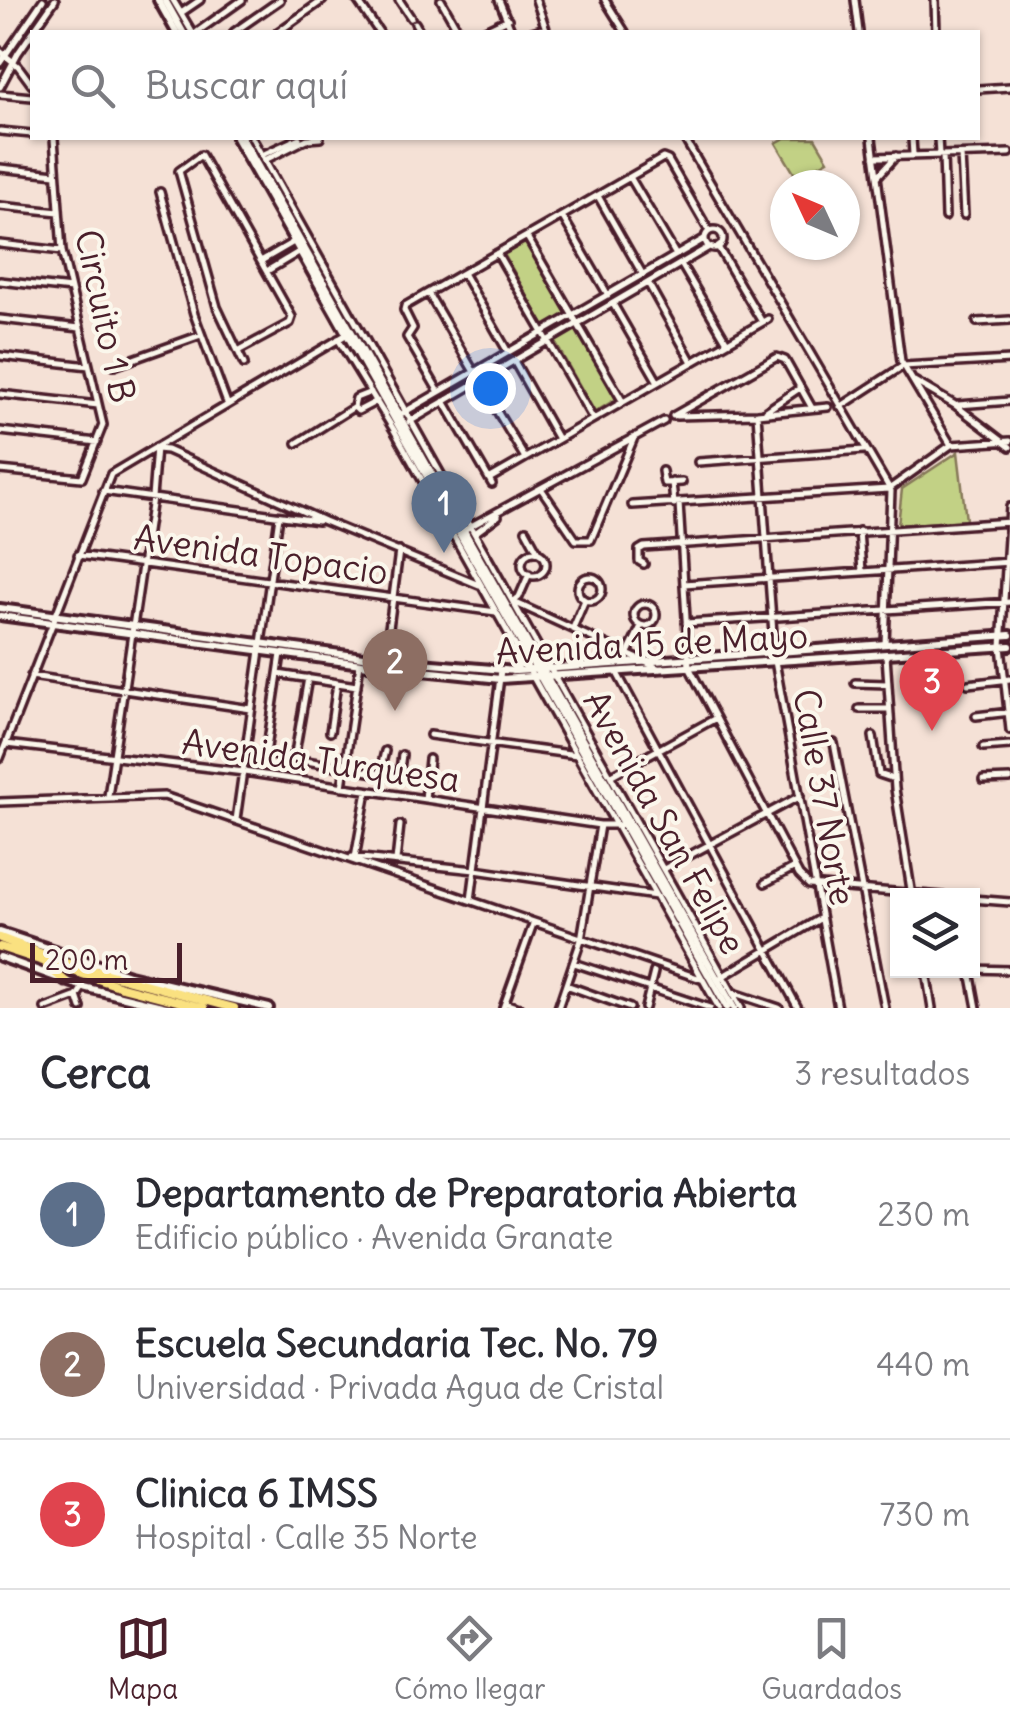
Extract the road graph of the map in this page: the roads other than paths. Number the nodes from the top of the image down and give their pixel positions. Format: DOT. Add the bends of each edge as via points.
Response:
graph roads {
  1 [pos="43,0"];
  2 [pos="55,0"];
  3 [pos="161,0"];
  4 [pos="173,0"];
  5 [pos="200,0"];
  6 [pos="242,0"];
  7 [pos="280,0"];
  8 [pos="323,0"];
  9 [pos="399,0"];
  10 [pos="440,0"];
  11 [pos="499,0"];
  12 [pos="545,0"];
  13 [pos="606,0"];
  14 [pos="855,0"];
  15 [pos="935,0"];
  16 [pos="358,1"];
  17 [pos="536,2"];
  18 [pos="181,13"];
  19 [pos="508,19"];
  20 [pos="24,26"];
  21 [pos="30,30"];
  22 [pos="34,30"];
  23 [pos="179,30"];
  24 [pos="193,30"];
  25 [pos="197,30"];
  26 [pos="237,30"];
  27 [pos="281,30"];
  28 [pos="378,30"];
  29 [pos="419,30"];
  30 [pos="458,30"];
  31 [pos="485,30"];
  32 [pos="511,30"];
  33 [pos="546,30"];
  34 [pos="623,30"];
  35 [pos="859,30"];
  36 [pos="936,30"];
  37 [pos="30,36"];
  38 [pos="2,53"];
  39 [pos="13,61"];
  40 [pos="0,63"];
  41 [pos="30,82"];
  42 [pos="1010,87"];
  43 [pos="980,88"];
  44 [pos="0,90"];
  45 [pos="30,96"];
  46 [pos="0,130"];
  47 [pos="30,134"];
  48 [pos="54,140"];
  49 [pos="240,140"];
  50 [pos="253,140"];
  51 [pos="298,140"];
  52 [pos="685,140"];
  53 [pos="872,140"];
  54 [pos="912,140"];
  55 [pos="938,140"];
  56 [pos="1010,154"];
  57 [pos="941,155"];
  58 [pos="961,155"];
  59 [pos="896,156"];
  60 [pos="914,156"];
  61 [pos="874,157"];
  62 [pos="264,158"];
  63 [pos="0,168"];
  64 [pos="56,174"];
  65 [pos="877,177"];
  66 [pos="630,178"];
  67 [pos="160,192"];
  68 [pos="598,196"];
  69 [pos="0,206"];
  70 [pos="59,212"];
  71 [pos="964,215"];
  72 [pos="562,216"];
  73 [pos="945,217"];
  74 [pos="709,231"];
  75 [pos="527,236"];
  76 [pos="704,239"];
  77 [pos="297,240"];
  78 [pos="0,244"];
  79 [pos="718,247"];
  80 [pos="709,248"];
  81 [pos="303,250"];
  82 [pos="62,252"];
  83 [pos="497,254"];
  84 [pos="676,256"];
  85 [pos="261,260"];
  86 [pos="681,264"];
  87 [pos="267,271"];
  88 [pos="463,273"];
  89 [pos="643,274"];
  90 [pos="325,276"];
  91 [pos="0,281"];
  92 [pos="648,283"];
  93 [pos="71,289"];
  94 [pos="428,293"];
  95 [pos="608,295"];
  96 [pos="612,304"];
  97 [pos="572,315"];
  98 [pos="0,319"];
  99 [pos="1010,320"];
  100 [pos="977,322"];
  101 [pos="578,324"];
  102 [pos="80,328"];
  103 [pos="349,332"];
  104 [pos="543,332"];
  105 [pos="202,334"];
  106 [pos="338,339"];
  107 [pos="548,341"];
  108 [pos="727,342"];
  109 [pos="238,351"];
  110 [pos="508,352"];
  111 [pos="0,356"];
  112 [pos="1010,360"];
  113 [pos="514,361"];
  114 [pos="692,362"];
  115 [pos="244,364"];
  116 [pos="89,366"];
  117 [pos="114,366"];
  118 [pos="903,366"];
  119 [pos="474,372"];
  120 [pos="911,380"];
  121 [pos="479,381"];
  122 [pos="658,382"];
  123 [pos="800,388"];
  124 [pos="439,392"];
  125 [pos="0,394"];
  126 [pos="376,396"];
  127 [pos="444,402"];
  128 [pos="623,402"];
  129 [pos="1010,402"];
  130 [pos="227,403"];
  131 [pos="98,405"];
  132 [pos="955,405"];
  133 [pos="828,407"];
  134 [pos="840,407"];
  135 [pos="354,408"];
  136 [pos="812,408"];
  137 [pos="761,413"];
  138 [pos="397,416"];
  139 [pos="594,418"];
  140 [pos="664,421"];
  141 [pos="402,426"];
  142 [pos="0,431"];
  143 [pos="635,437"];
  144 [pos="558,439"];
  145 [pos="97,442"];
  146 [pos="297,443"];
  147 [pos="1008,443"];
  148 [pos="951,445"];
  149 [pos="156,446"];
  150 [pos="865,450"];
  151 [pos="524,458"];
  152 [pos="761,458"];
  153 [pos="698,462"];
  154 [pos="0,470"];
  155 [pos="662,471"];
  156 [pos="672,482"];
  157 [pos="682,482"];
  158 [pos="890,489"];
  159 [pos="542,490"];
  160 [pos="104,491"];
  161 [pos="152,498"];
  162 [pos="765,498"];
  163 [pos="676,504"];
  164 [pos="632,505"];
  165 [pos="1010,506"];
  166 [pos="279,516"];
  167 [pos="324,522"];
  168 [pos="1010,522"];
  169 [pos="483,524"];
  170 [pos="890,529"];
  171 [pos="464,530"];
  172 [pos="526,530"];
  173 [pos="859,531"];
  174 [pos="766,537"];
  175 [pos="469,538"];
  176 [pos="681,544"];
  177 [pos="399,551"];
  178 [pos="538,552"];
  179 [pos="78,554"];
  180 [pos="1008,562"];
  181 [pos="143,564"];
  182 [pos="644,564"];
  183 [pos="888,570"];
  184 [pos="862,571"];
  185 [pos="529,574"];
  186 [pos="769,577"];
  187 [pos="270,581"];
  188 [pos="684,584"];
  189 [pos="482,586"];
  190 [pos="496,593"];
  191 [pos="393,598"];
  192 [pos="585,600"];
  193 [pos="513,602"];
  194 [pos="1007,602"];
  195 [pos="885,610"];
  196 [pos="0,612"];
  197 [pos="496,612"];
  198 [pos="53,618"];
  199 [pos="772,618"];
  200 [pos="686,624"];
  201 [pos="641,626"];
  202 [pos="573,628"];
  203 [pos="134,629"];
  204 [pos="1006,636"];
  205 [pos="1006,646"];
  206 [pos="261,647"];
  207 [pos="885,649"];
  208 [pos="628,653"];
  209 [pos="281,654"];
  210 [pos="521,656"];
  211 [pos="775,657"];
  212 [pos="648,662"];
  213 [pos="688,663"];
  214 [pos="360,664"];
  215 [pos="385,664"];
  216 [pos="660,669"];
  217 [pos="512,671"];
  218 [pos="617,673"];
  219 [pos="278,674"];
  220 [pos="542,674"];
  221 [pos="501,675"];
  222 [pos="31,676"];
  223 [pos="308,678"];
  224 [pos="1007,679"];
  225 [pos="337,683"];
  226 [pos="854,683"];
  227 [pos="888,683"];
  228 [pos="968,684"];
  229 [pos="357,686"];
  230 [pos="125,690"];
  231 [pos="252,709"];
  232 [pos="889,709"];
  233 [pos="860,710"];
  234 [pos="1010,712"];
  235 [pos="976,716"];
  236 [pos="716,718"];
  237 [pos="1010,730"];
  238 [pos="330,732"];
  239 [pos="430,735"];
  240 [pos="873,736"];
  241 [pos="834,743"];
  242 [pos="6,744"];
  243 [pos="492,744"];
  244 [pos="1010,745"];
  245 [pos="983,748"];
  246 [pos="385,751"];
  247 [pos="659,751"];
  248 [pos="402,755"];
  249 [pos="577,755"];
  250 [pos="116,757"];
  251 [pos="0,758"];
  252 [pos="429,759"];
  253 [pos="294,760"];
  254 [pos="345,768"];
  255 [pos="244,772"];
  256 [pos="380,774"];
  257 [pos="605,779"];
  258 [pos="894,779"];
  259 [pos="1010,779"];
  260 [pos="983,780"];
  261 [pos="342,787"];
  262 [pos="367,791"];
  263 [pos="108,796"];
  264 [pos="800,796"];
  265 [pos="425,799"];
  266 [pos="0,802"];
  267 [pos="483,808"];
  268 [pos="768,814"];
  269 [pos="236,820"];
  270 [pos="400,824"];
  271 [pos="600,824"];
  272 [pos="624,825"];
  273 [pos="710,844"];
  274 [pos="355,859"];
  275 [pos="396,861"];
  276 [pos="795,867"];
  277 [pos="475,870"];
  278 [pos="658,872"];
  279 [pos="766,883"];
  280 [pos="814,886"];
  281 [pos="592,887"];
  282 [pos="862,888"];
  283 [pos="910,888"];
  284 [pos="890,891"];
  285 [pos="656,896"];
  286 [pos="470,900"];
  287 [pos="980,900"];
  288 [pos="1010,902"];
  289 [pos="821,918"];
  290 [pos="533,924"];
  291 [pos="3,939"];
  292 [pos="582,940"];
  293 [pos="768,951"];
  294 [pos="0,957"];
  295 [pos="40,961"];
  296 [pos="574,963"];
  297 [pos="980,970"];
  298 [pos="1010,970"];
  299 [pos="654,972"];
  300 [pos="927,978"];
  301 [pos="972,978"];
  302 [pos="702,979"];
  303 [pos="717,979"];
  304 [pos="65,981"];
  305 [pos="566,986"];
  306 [pos="83,987"];
  307 [pos="650,989"];
  308 [pos="732,992"];
  309 [pos="129,994"];
  310 [pos="77,996"];
  311 [pos="605,998"];
  312 [pos="165,1004"];
  313 [pos="504,1005"];
  314 [pos="45,1008"];
  315 [pos="81,1008"];
  316 [pos="204,1008"];
  317 [pos="234,1008"];
  318 [pos="269,1008"];
  319 [pos="519,1008"];
  320 [pos="558,1008"];
  321 [pos="602,1008"];
  322 [pos="630,1008"];
  323 [pos="645,1008"];
  324 [pos="710,1008"];
  325 [pos="719,1008"];
  326 [pos="734,1008"];
  327 [pos="779,1008"];
  328 [pos="798,1008"];
  329 [pos="838,1008"];
  330 [pos="885,1008"];
  331 [pos="932,1008"];
  332 [pos="977,1008"];
  1 -- 20 [label="street"];
  2 -- 22 [label="street"];
  3 -- 23 [label="main road"];
  4 -- 18 [label="street"];
  5 -- 18 [label="street"];
  6 -- 25 [label="street"];
  7 -- 26 [label="street"];
  8 -- 27 [label="street"];
  9 -- 29 [label="street"];
  10 -- 30 [label="street"];
  11 -- 19 [label="street"];
  12 -- 17 [label="street"];
  13 -- 34 [label="street"];
  14 -- 35 [label="street"];
  15 -- 36 [label="street"];
  16 -- 28 [label="street"];
  17 -- 33 [label="street"];
  18 -- 24 [label="street"];
  19 -- 31 [label="street"];
  19 -- 32 [label="street"];
  20 -- 21 [label="street"];
  20 -- 38 [label="street"];
  37 -- 39 [label="street"];
  38 -- 39 [label="street"];
  38 -- 40 [label="street"];
  39 -- 41 [label="street"];
  39 -- 44 [label="street"];
  42 -- 43 [label="street"];
  44 -- 45 [label="street"];
  46 -- 47 [label="street"];
  48 -- 64 [label="street, Circuito 1 B"];
  49 -- 77 [label="main road, Avenida San Felipe"];
  50 -- 62 [label="street, Avenida San Felipe"];
  51 -- 62 [label="street"];
  52 -- 134 [label="street"];
  53 -- 61 [label="street"];
  54 -- 60 [label="street"];
  55 -- 57 [label="street"];
  56 -- 58 [label="street"];
  57 -- 58 [label="street"];
  57 -- 60 [label="street"];
  57 -- 73 [label="street"];
  58 -- 71 [label="street"];
  59 -- 60 [label="street"];
  59 -- 61 [label="street"];
  59 -- 65 [label="street"];
  61 -- 65 [label="street"];
  62 -- 90 [label="street, Avenida San Felipe"];
  63 -- 64 [label="street"];
  64 -- 70 [label="street, Circuito 1 B"];
  65 -- 118 [label="street"];
  66 -- 68 [label="street"];
  66 -- 74 [label="street" via="666,158"];
  66 -- 84 [label="street"];
  67 -- 105 [label="street"];
  68 -- 72 [label="street"];
  68 -- 89 [label="street"];
  69 -- 70 [label="street"];
  70 -- 82 [label="street, Circuito 1 B"];
  72 -- 75 [label="street"];
  72 -- 95 [label="street"];
  74 -- 76 [label="street"];
  74 -- 79 [label="street" via="721,234"];
  75 -- 83 [label="street"];
  75 -- 97 [label="street"];
  76 -- 80 [label="street"];
  76 -- 84 [label="street"];
  77 -- 81 [label="main road, Avenida San Felipe"];
  77 -- 85 [label="street"];
  78 -- 82 [label="street"];
  79 -- 80 [label="street"];
  79 -- 108 [label="street" via="765,320"];
  80 -- 86 [label="street"];
  81 -- 87 [label="street"];
  81 -- 90 [label="main road, Avenida San Felipe"];
  81 -- 103 [label="main road, Avenida San Felipe"];
  82 -- 93 [label="street, Circuito 1 B"];
  83 -- 88 [label="street"];
  83 -- 104 [label="street"];
  84 -- 89 [label="street"];
  85 -- 87 [label="street"];
  85 -- 109 [label="street" via="203,157 180,168 217,307"];
  86 -- 92 [label="street"];
  86 -- 108 [label="street"];
  87 -- 109 [label="street" via="292,320"];
  88 -- 94 [label="street"];
  88 -- 110 [label="street"];
  89 -- 95 [label="street"];
  90 -- 103 [label="main road, Avenida San Felipe"];
  90 -- 138 [label="street, Avenida San Felipe"];
  91 -- 93 [label="street"];
  92 -- 96 [label="street"];
  92 -- 114 [label="street"];
  93 -- 102 [label="street, Circuito 1 B"];
  94 -- 119 [label="street"];
  94 -- 124 [label="street" via="403,308 414,328 407,337"];
  95 -- 97 [label="street"];
  96 -- 101 [label="street"];
  96 -- 122 [label="street"];
  97 -- 101 [label="street"];
  97 -- 104 [label="street"];
  98 -- 102 [label="street"];
  99 -- 100 [label="street"];
  101 -- 107 [label="street"];
  101 -- 128 [label="street"];
  102 -- 116 [label="street, Circuito 1 B"];
  103 -- 106 [label="street"];
  103 -- 126 [label="main road, Avenida San Felipe"];
  103 -- 138 [label="main road, Avenida San Felipe"];
  104 -- 107 [label="street"];
  104 -- 110 [label="street"];
  105 -- 117 [label="street"];
  105 -- 130 [label="street"];
  106 -- 126 [label="street, Avenida San Felipe"];
  106 -- 130 [label="street"];
  107 -- 113 [label="street"];
  107 -- 139 [label="street"];
  108 -- 114 [label="street"];
  109 -- 115 [label="street"];
  110 -- 119 [label="street"];
  111 -- 116 [label="street"];
  112 -- 118 [label="street"];
  113 -- 121 [label="street"];
  113 -- 144 [label="street"];
  114 -- 122 [label="street"];
  116 -- 131 [label="street, Circuito 1 B"];
  118 -- 120 [label="street"];
  118 -- 134 [label="street"];
  119 -- 124 [label="street"];
  120 -- 132 [label="street"];
  120 -- 148 [label="street"];
  121 -- 127 [label="street"];
  121 -- 151 [label="street"];
  122 -- 128 [label="street"];
  123 -- 136 [label="street"];
  123 -- 137 [label="street"];
  123 -- 137 [label="street" via="780,357 673,416"];
  124 -- 138 [label="street"];
  125 -- 131 [label="street"];
  126 -- 135 [label="street" via="364,410"];
  126 -- 135 [label="street" via="356,398"];
  126 -- 138 [label="main road, Avenida San Felipe"];
  127 -- 141 [label="street"];
  127 -- 151 [label="street" via="490,481"];
  128 -- 139 [label="street"];
  129 -- 132 [label="street"];
  130 -- 149 [label="street"];
  131 -- 145 [label="street, Circuito 1 B" via="103,425"];
  132 -- 147 [label="street"];
  133 -- 136 [label="street"];
  134 -- 150 [label="street"];
  135 -- 146 [label="street"];
  136 -- 137 [label="street"];
  137 -- 152 [label="street, Calle 37 Norte"];
  138 -- 141 [label="main road, Avenida San Felipe"];
  138 -- 141 [label="street, Avenida San Felipe"];
  139 -- 144 [label="street"];
  140 -- 143 [label="street"];
  141 -- 171 [label="main road, Avenida San Felipe"];
  141 -- 171 [label="street, Avenida San Felipe"];
  141 -- 189 [label="street, Avenida San Felipe"];
  142 -- 145 [label="street"];
  143 -- 159 [label="street"];
  143 -- 159 [label="street" via="591,540 576,540"];
  144 -- 151 [label="street"];
  145 -- 154 [label="street, Circuito 1 B" via="82,478"];
  147 -- 148 [label="street"];
  148 -- 158 [label="street"];
  149 -- 160 [label="street" via="111,474"];
  149 -- 161 [label="street"];
  149 -- 167 [label="street"];
  150 -- 152 [label="street"];
  150 -- 158 [label="street"];
  152 -- 153 [label="street"];
  152 -- 162 [label="street, Calle 37 Norte"];
  155 -- 156 [label="street" via="664,483"];
  156 -- 157 [label="street"];
  156 -- 163 [label="street"];
  158 -- 162 [label="street"];
  158 -- 170 [label="street"];
  159 -- 169 [label="street"];
  160 -- 161 [label="street"];
  160 -- 179 [label="street"];
  161 -- 166 [label="street"];
  161 -- 181 [label="street"];
  162 -- 163 [label="street"];
  162 -- 174 [label="street, Calle 37 Norte"];
  163 -- 164 [label="street"];
  163 -- 176 [label="street"];
  165 -- 168 [label="street"];
  166 -- 167 [label="street"];
  166 -- 187 [label="street"];
  167 -- 177 [label="street"];
  168 -- 170 [label="street"];
  168 -- 180 [label="street"];
  169 -- 171 [label="street"];
  169 -- 175 [label="street"];
  170 -- 173 [label="street"];
  170 -- 183 [label="street"];
  171 -- 175 [label="main road, Avenida San Felipe"];
  171 -- 175 [label="street, Avenida San Felipe"];
  172 -- 178 [label="street"];
  173 -- 174 [label="street"];
  173 -- 184 [label="street"];
  174 -- 176 [label="street"];
  174 -- 186 [label="street, Calle 37 Norte"];
  175 -- 190 [label="main road, Avenida San Felipe"];
  175 -- 193 [label="street, Avenida San Felipe"];
  176 -- 182 [label="street" via="642,548"];
  176 -- 188 [label="street"];
  177 -- 189 [label="street"];
  177 -- 191 [label="street"];
  178 -- 185 [label="street" via="524,560"];
  178 -- 185 [label="street" via="544,570"];
  179 -- 181 [label="street, Avenida Topacio"];
  179 -- 198 [label="street"];
  180 -- 183 [label="street"];
  180 -- 194 [label="street"];
  181 -- 187 [label="street, Avenida Topacio"];
  181 -- 203 [label="street"];
  183 -- 184 [label="street"];
  183 -- 195 [label="street"];
  184 -- 186 [label="street"];
  185 -- 193 [label="street"];
  186 -- 188 [label="street"];
  186 -- 199 [label="street, Calle 37 Norte"];
  187 -- 191 [label="street, Avenida Topacio"];
  187 -- 206 [label="street"];
  188 -- 200 [label="street"];
  189 -- 190 [label="street"];
  189 -- 197 [label="street, Avenida San Felipe"];
  190 -- 193 [label="street"];
  190 -- 220 [label="main road, Avenida San Felipe"];
  191 -- 197 [label="street, Avenida Topacio"];
  191 -- 215 [label="street"];
  192 -- 192 [label="street" via="602,591 593,578 579,585"];
  192 -- 202 [label="street"];
  193 -- 202 [label="street"];
  193 -- 220 [label="street, Avenida San Felipe"];
  194 -- 195 [label="street"];
  194 -- 204 [label="street"];
  195 -- 199 [label="street"];
  195 -- 207 [label="street"];
  196 -- 198 [label="main road, Avenida 15 de Mayo"];
  197 -- 210 [label="street, Avenida San Felipe"];
  198 -- 203 [label="main road, Avenida 15 de Mayo"];
  198 -- 222 [label="street"];
  199 -- 200 [label="street"];
  199 -- 211 [label="street, Calle 37 Norte"];
  200 -- 213 [label="street"];
  201 -- 201 [label="street" via="655,621 650,604 635,609"];
  201 -- 208 [label="street"];
  202 -- 208 [label="street"];
  203 -- 206 [label="main road, Avenida 15 de Mayo"];
  203 -- 230 [label="street"];
  204 -- 205 [label="street"];
  204 -- 207 [label="main road, Avenida 15 de Mayo"];
  205 -- 207 [label="main road, Avenida 15 de Mayo"];
  205 -- 224 [label="street"];
  206 -- 209 [label="main road, Avenida 15 de Mayo"];
  206 -- 215 [label="main road, Avenida 15 de Mayo"];
  206 -- 231 [label="street"];
  207 -- 211 [label="main road, Avenida 15 de Mayo"];
  207 -- 227 [label="street"];
  208 -- 212 [label="street"];
  209 -- 214 [label="main road, Avenida 15 de Mayo"];
  209 -- 219 [label="street"];
  210 -- 217 [label="main road"];
  210 -- 220 [label="street, Avenida San Felipe"];
  211 -- 213 [label="main road, Avenida 15 de Mayo"];
  211 -- 264 [label="street, Calle 37 Norte"];
  212 -- 213 [label="main road, Avenida 15 de Mayo"];
  212 -- 216 [label="street"];
  212 -- 220 [label="main road, Avenida 15 de Mayo"];
  213 -- 216 [label="main road, Avenida 15 de Mayo"];
  213 -- 236 [label="street"];
  214 -- 215 [label="main road, Avenida 15 de Mayo"];
  214 -- 229 [label="street"];
  215 -- 221 [label="main road, Avenida 15 de Mayo"];
  216 -- 218 [label="main road, Avenida 15 de Mayo"];
  217 -- 220 [label="main road, Avenida 15 de Mayo"];
  217 -- 221 [label="main road, Avenida 15 de Mayo"];
  218 -- 220 [label="main road, Avenida 15 de Mayo"];
  218 -- 247 [label="street"];
  219 -- 223 [label="street"];
  219 -- 253 [label="street" via="266,754"];
  220 -- 221 [label="main road, Avenida 15 de Mayo"];
  220 -- 249 [label="street, Avenida San Felipe"];
  220 -- 257 [label="main road, Avenida San Felipe"];
  220 -- 257 [label="street, Avenida San Felipe"];
  221 -- 243 [label="street"];
  222 -- 230 [label="street"];
  222 -- 242 [label="street"];
  223 -- 225 [label="street"];
  223 -- 253 [label="street"];
  224 -- 228 [label="street"];
  224 -- 234 [label="street"];
  225 -- 229 [label="street"];
  225 -- 238 [label="street"];
  226 -- 227 [label="street"];
  227 -- 232 [label="street"];
  229 -- 254 [label="street"];
  230 -- 231 [label="street"];
  230 -- 250 [label="street"];
  231 -- 255 [label="street"];
  232 -- 233 [label="street"];
  232 -- 258 [label="street"];
  234 -- 235 [label="street"];
  234 -- 237 [label="street"];
  236 -- 247 [label="street"];
  236 -- 268 [label="street"];
  239 -- 243 [label="street"];
  240 -- 258 [label="street" via="876,768"];
  241 -- 282 [label="street"];
  242 -- 250 [label="street, Avenida Turquesa"];
  242 -- 251 [label="street"];
  243 -- 249 [label="street"];
  243 -- 267 [label="street"];
  244 -- 245 [label="street"];
  246 -- 256 [label="street"];
  247 -- 257 [label="street"];
  247 -- 273 [label="street"];
  248 -- 256 [label="street" via="402,778"];
  249 -- 272 [label="street, Avenida San Felipe"];
  250 -- 255 [label="street, Avenida Turquesa"];
  250 -- 263 [label="street"];
  252 -- 265 [label="street"];
  253 -- 254 [label="street"];
  254 -- 256 [label="street"];
  254 -- 261 [label="street"];
  255 -- 261 [label="street, Avenida Turquesa"];
  255 -- 269 [label="street"];
  257 -- 272 [label="main road, Avenida San Felipe"];
  257 -- 278 [label="street, Avenida San Felipe"];
  258 -- 283 [label="street"];
  259 -- 260 [label="street"];
  261 -- 262 [label="street, Avenida Turquesa"];
  262 -- 265 [label="street, Avenida Turquesa"];
  262 -- 274 [label="street"];
  263 -- 266 [label="street"];
  263 -- 269 [label="street" via="164,796"];
  264 -- 268 [label="street"];
  264 -- 280 [label="street, Calle 37 Norte"];
  265 -- 267 [label="street, Avenida Turquesa"];
  267 -- 271 [label="street, Avenida Turquesa"];
  267 -- 277 [label="street"];
  268 -- 273 [label="street"];
  268 -- 276 [label="street"];
  269 -- 274 [label="street"];
  270 -- 275 [label="street"];
  271 -- 272 [label="street, Avenida Turquesa"];
  271 -- 281 [label="street"];
  272 -- 278 [label="main road, Avenida San Felipe"];
  272 -- 285 [label="street, Avenida San Felipe"];
  273 -- 278 [label="street"];
  273 -- 293 [label="street"];
  274 -- 275 [label="street"];
  274 -- 286 [label="street"];
  275 -- 277 [label="street"];
  276 -- 279 [label="street"];
  276 -- 280 [label="street"];
  277 -- 281 [label="street"];
  277 -- 286 [label="street"];
  278 -- 303 [label="main road, Avenida San Felipe"];
  280 -- 282 [label="street"];
  280 -- 289 [label="street, Calle 37 Norte"];
  281 -- 285 [label="street"];
  281 -- 292 [label="street"];
  282 -- 284 [label="street"];
  282 -- 330 [label="street"];
  285 -- 302 [label="street, Avenida San Felipe"];
  286 -- 290 [label="street"];
  287 -- 288 [label="street"];
  289 -- 293 [label="street"];
  289 -- 329 [label="street, Calle 37 Norte"];
  290 -- 292 [label="street"];
  290 -- 313 [label="street"];
  291 -- 295 [label="main road"];
  291 -- 317 [label="main road"];
  291 -- 318 [label="main road"];
  292 -- 296 [label="street"];
  292 -- 302 [label="street"];
  293 -- 303 [label="street"];
  293 -- 328 [label="street"];
  294 -- 304 [label="main road"];
  295 -- 304 [label="main road"];
  295 -- 309 [label="main road"];
  296 -- 305 [label="street"];
  296 -- 307 [label="street"];
  297 -- 298 [label="street"];
  299 -- 307 [label="street"];
  300 -- 331 [label="street"];
  301 -- 332 [label="street"];
  302 -- 325 [label="street, Avenida San Felipe"];
  303 -- 308 [label="street, Avenida San Felipe"];
  303 -- 326 [label="main road, Avenida San Felipe"];
  304 -- 306 [label="main road"];
  305 -- 311 [label="street"];
  305 -- 320 [label="street"];
  306 -- 309 [label="main road"];
  306 -- 310 [label="street"];
  307 -- 323 [label="street"];
  307 -- 324 [label="street"];
  308 -- 326 [label="street, Avenida San Felipe"];
  308 -- 327 [label="street"];
  309 -- 312 [label="main road"];
  310 -- 314 [label="street"];
  310 -- 315 [label="street"];
  311 -- 321 [label="street"];
  311 -- 322 [label="street"];
  312 -- 316 [label="main road"];
  313 -- 319 [label="street"];
}
